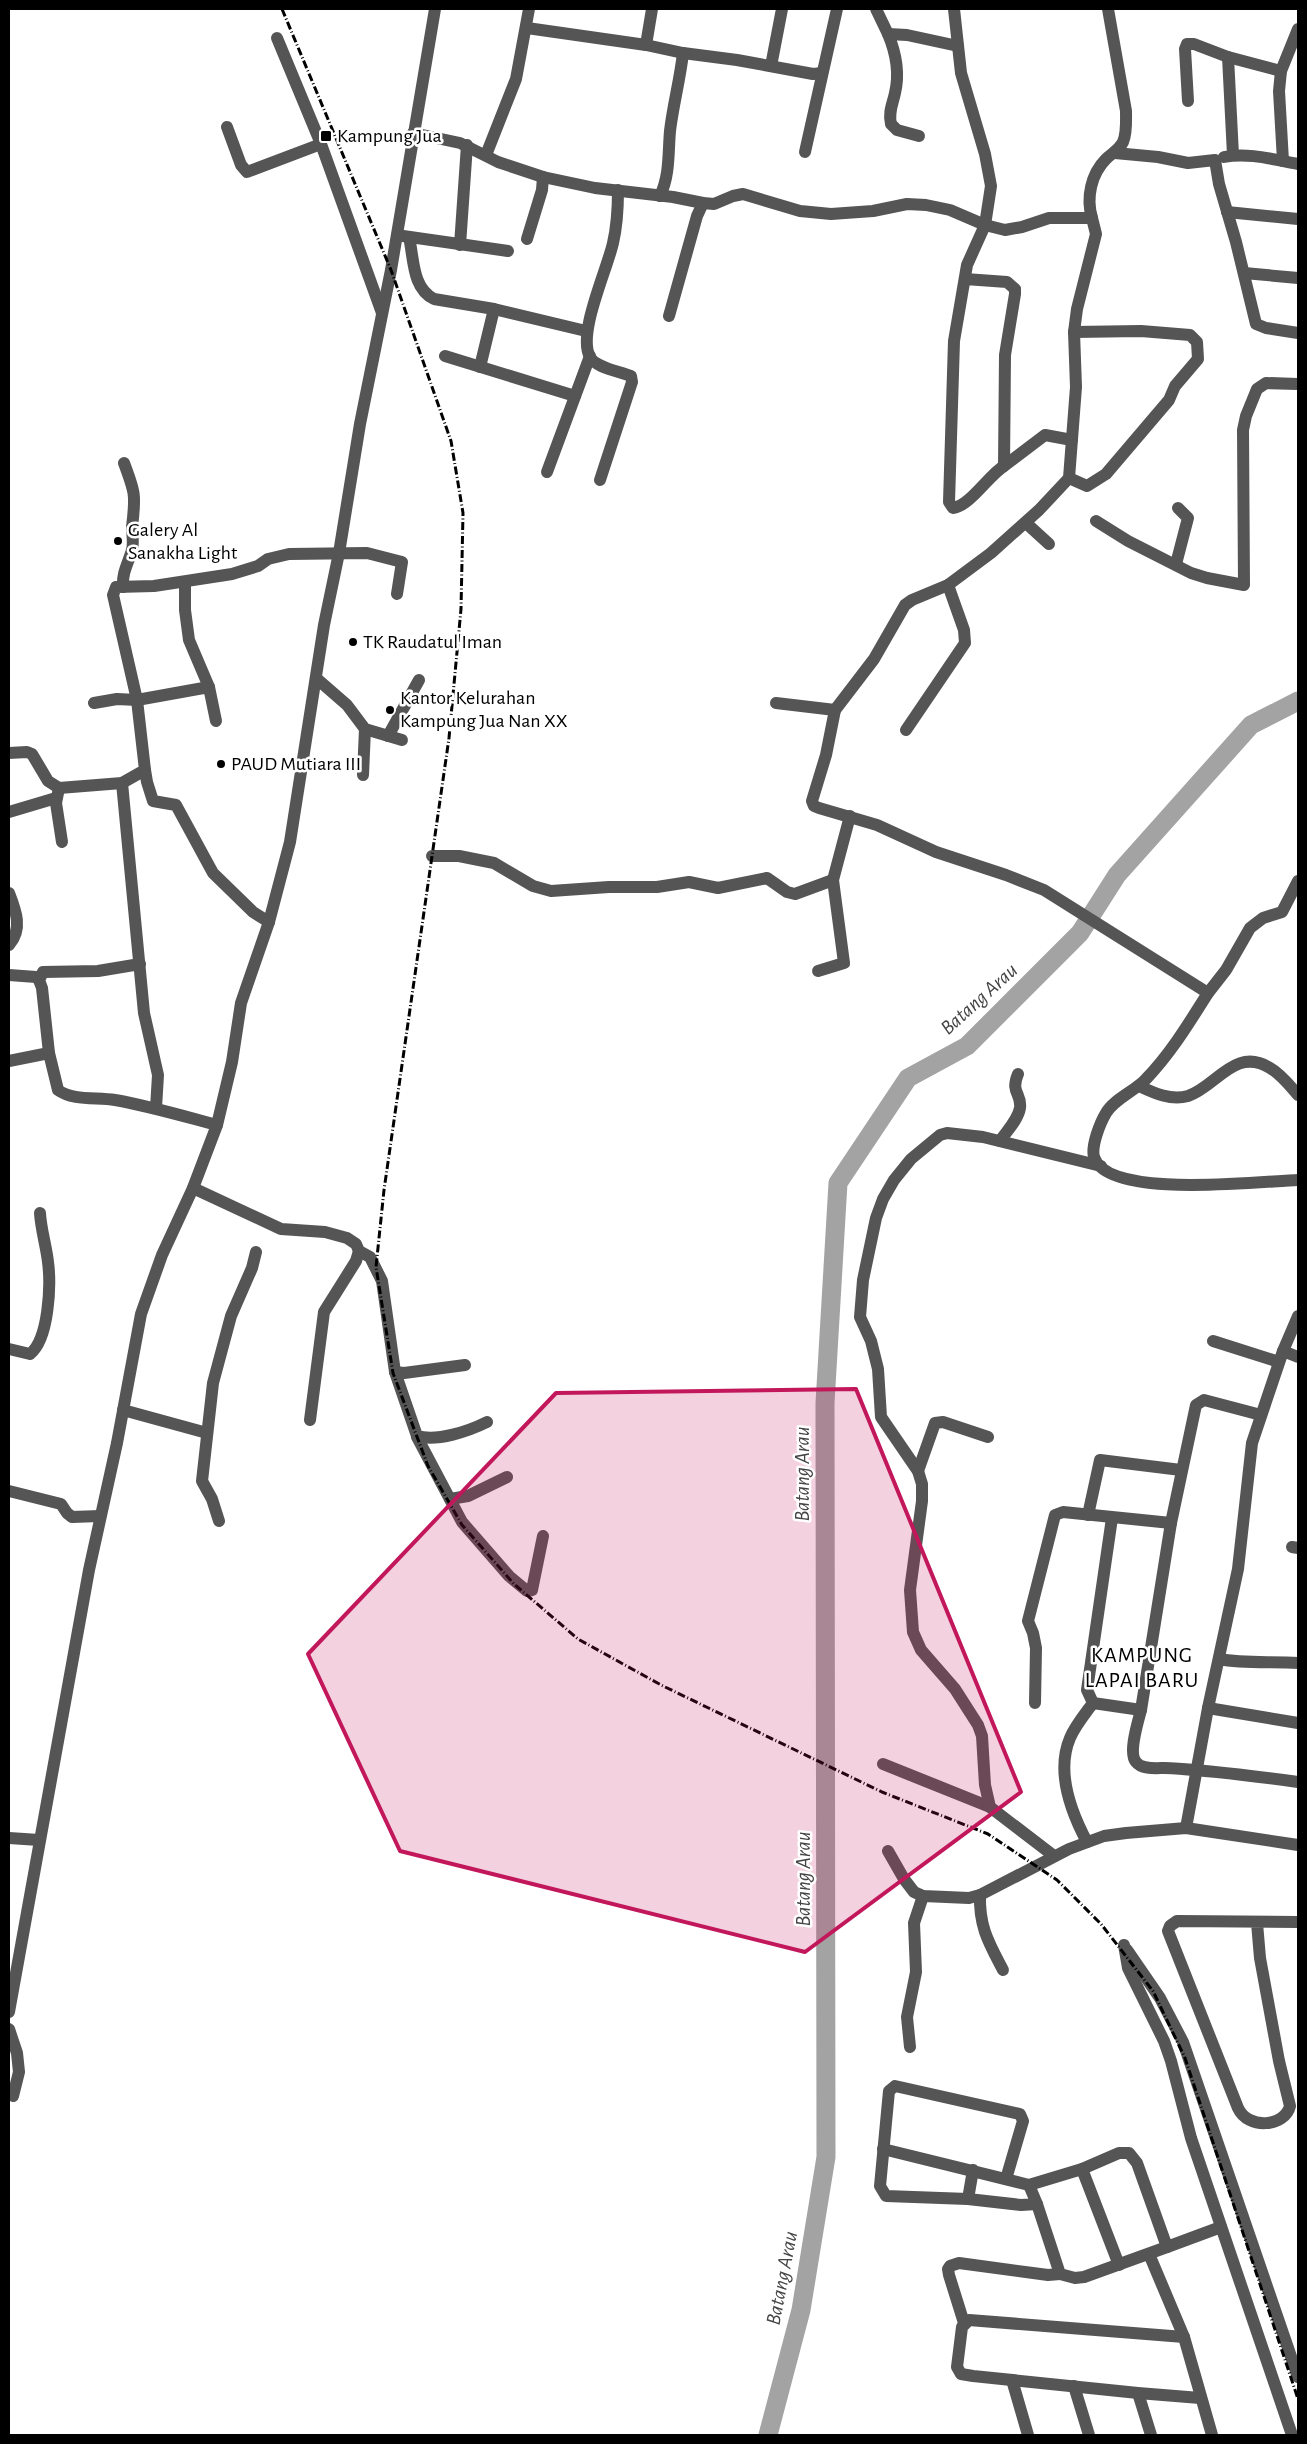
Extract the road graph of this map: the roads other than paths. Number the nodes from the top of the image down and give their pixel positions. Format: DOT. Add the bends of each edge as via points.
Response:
graph roads {
  1 [pos="436,9"];
  2 [pos="529,9"];
  3 [pos="652,9"];
  4 [pos="779,9"];
  5 [pos="837,9"];
  6 [pos="876,9"];
  7 [pos="954,9"];
  8 [pos="1108,9"];
  9 [pos="526,28"];
  10 [pos="1298,29"];
  11 [pos="888,34"];
  12 [pos="277,38"];
  13 [pos="646,45"];
  14 [pos="958,46"];
  15 [pos="683,53"];
  16 [pos="1228,57"];
  17 [pos="771,66"];
  18 [pos="1281,71"];
  19 [pos="822,74"];
  20 [pos="1188,100"];
  21 [pos="227,127"];
  22 [pos="414,133"];
  23 [pos="918,136"];
  24 [pos="320,144"];
  25 [pos="467,145"];
  26 [pos="805,152"];
  27 [pos="1116,153"];
  28 [pos="486,155"];
  29 [pos="1233,155"];
  30 [pos="1215,160"];
  31 [pos="1283,161"];
  32 [pos="1298,164"];
  33 [pos="543,177"];
  34 [pos="618,190"];
  35 [pos="660,196"];
  36 [pos="703,203"];
  37 [pos="1227,212"];
  38 [pos="1092,218"];
  39 [pos="1298,219"];
  40 [pos="985,225"];
  41 [pos="396,234"];
  42 [pos="410,238"];
  43 [pos="527,239"];
  44 [pos="460,245"];
  45 [pos="508,252"];
  46 [pos="1244,274"];
  47 [pos="1298,278"];
  48 [pos="964,279"];
  49 [pos="494,309"];
  50 [pos="382,314"];
  51 [pos="670,316"];
  52 [pos="586,331"];
  53 [pos="1074,332"];
  54 [pos="1298,333"];
  55 [pos="445,356"];
  56 [pos="590,356"];
  57 [pos="480,367"];
  58 [pos="1298,384"];
  59 [pos="575,396"];
  60 [pos="1072,440"];
  61 [pos="124,463"];
  62 [pos="1004,466"];
  63 [pos="547,472"];
  64 [pos="1069,478"];
  65 [pos="600,480"];
  66 [pos="1178,508"];
  67 [pos="1096,522"];
  68 [pos="1026,523"];
  69 [pos="1048,544"];
  70 [pos="339,553"];
  71 [pos="1176,564"];
  72 [pos="185,582"];
  73 [pos="948,585"];
  74 [pos="123,587"];
  75 [pos="397,594"];
  76 [pos="316,678"];
  77 [pos="419,680"];
  78 [pos="209,687"];
  79 [pos="137,700"];
  80 [pos="94,703"];
  81 [pos="776,703"];
  82 [pos="835,710"];
  83 [pos="216,721"];
  84 [pos="366,728"];
  85 [pos="906,730"];
  86 [pos="388,736"];
  87 [pos="402,740"];
  88 [pos="9,753"];
  89 [pos="146,770"];
  90 [pos="363,775"];
  91 [pos="122,783"];
  92 [pos="58,793"];
  93 [pos="9,812"];
  94 [pos="850,816"];
  95 [pos="62,842"];
  96 [pos="432,856"];
  97 [pos="833,880"];
  98 [pos="1298,881"];
  99 [pos="9,893"];
  100 [pos="269,922"];
  101 [pos="9,945"];
  102 [pos="140,964"];
  103 [pos="818,971"];
  104 [pos="9,975"];
  105 [pos="39,980"];
  106 [pos="1208,993"];
  107 [pos="49,1053"];
  108 [pos="9,1061"];
  109 [pos="1018,1074"];
  110 [pos="1140,1086"];
  111 [pos="1298,1095"];
  112 [pos="156,1108"];
  113 [pos="217,1125"];
  114 [pos="1000,1141"];
  115 [pos="1101,1166"];
  116 [pos="1298,1180"];
  117 [pos="193,1188"];
  118 [pos="40,1213"];
  119 [pos="359,1251"];
  120 [pos="256,1252"];
  121 [pos="1298,1316"];
  122 [pos="1213,1341"];
  123 [pos="9,1349"];
  124 [pos="1281,1357"];
  125 [pos="1298,1357"];
  126 [pos="465,1365"];
  127 [pos="395,1372"];
  128 [pos="123,1410"];
  129 [pos="1260,1414"];
  130 [pos="310,1420"];
  131 [pos="487,1422"];
  132 [pos="207,1433"];
  133 [pos="417,1436"];
  134 [pos="988,1437"];
  135 [pos="1181,1470"];
  136 [pos="918,1471"];
  137 [pos="507,1477"];
  138 [pos="9,1491"];
  139 [pos="450,1499"];
  140 [pos="1088,1515"];
  141 [pos="100,1516"];
  142 [pos="1112,1518"];
  143 [pos="219,1521"];
  144 [pos="1171,1523"];
  145 [pos="543,1536"];
  146 [pos="1219,1659"];
  147 [pos="1298,1663"];
  148 [pos="1035,1703"];
  149 [pos="1093,1703"];
  150 [pos="1208,1708"];
  151 [pos="1141,1710"];
  152 [pos="1298,1723"];
  153 [pos="883,1764"];
  154 [pos="1197,1769"];
  155 [pos="1298,1782"];
  156 [pos="990,1807"];
  157 [pos="1186,1828"];
  158 [pos="9,1838"];
  159 [pos="39,1840"];
  160 [pos="1087,1842"];
  161 [pos="1298,1845"];
  162 [pos="888,1851"];
  163 [pos="1054,1856"];
  164 [pos="980,1895"];
  165 [pos="923,1896"];
  166 [pos="1298,1922"];
  167 [pos="1257,1923"];
  168 [pos="1003,1970"];
  169 [pos="9,2012"];
  170 [pos="9,2029"];
  171 [pos="910,2047"];
  172 [pos="13,2096"];
  173 [pos="883,2149"];
  174 [pos="1082,2169"];
  175 [pos="972,2170"];
  176 [pos="1006,2179"];
  177 [pos="1028,2185"];
  178 [pos="968,2199"];
  179 [pos="1037,2204"];
  180 [pos="1221,2227"];
  181 [pos="1167,2247"];
  182 [pos="1149,2254"];
  183 [pos="1118,2265"];
  184 [pos="1060,2274"];
  185 [pos="964,2323"];
  186 [pos="1184,2337"];
  187 [pos="1298,2377"];
  188 [pos="1012,2380"];
  189 [pos="1074,2386"];
  190 [pos="1138,2394"];
  191 [pos="1200,2398"];
  192 [pos="1028,2435"];
  193 [pos="1089,2435"];
  194 [pos="1151,2435"];
  195 [pos="1212,2435"];
  196 [pos="1292,2435"];
  1 -- 22 [label="street"];
  2 -- 9 [label="street"];
  3 -- 13 [label="street"];
  4 -- 17 [label="street"];
  5 -- 19 [label="street"];
  6 -- 11 [label="street"];
  7 -- 14 [label="street"];
  8 -- 27 [label="street" via="1126,111 1125,137"];
  9 -- 13 [label="street"];
  9 -- 28 [label="street" via="509,101"];
  10 -- 18 [label="street"];
  11 -- 14 [label="street"];
  11 -- 23 [label="street" via="898,78 891,124 896,130"];
  12 -- 24 [label="street"];
  13 -- 15 [label="street"];
  14 -- 40 [label="street" via="961,73 989,172 990,201"];
  15 -- 17 [label="street"];
  15 -- 35 [label="street" via="670,130 668,171"];
  16 -- 18 [label="street"];
  16 -- 20 [label="street" via="1187,44"];
  16 -- 29 [label="street"];
  17 -- 19 [label="street"];
  18 -- 31 [label="street"];
  19 -- 26 [label="street"];
  21 -- 24 [label="street" via="247,172"];
  22 -- 25 [label="street"];
  22 -- 41 [label="street"];
  24 -- 50 [label="street"];
  25 -- 28 [label="street"];
  25 -- 44 [label="street"];
  27 -- 30 [label="street" via="1188,163"];
  27 -- 38 [label="street" via="1106,159 1092,181 1089,197"];
  28 -- 33 [label="street"];
  29 -- 30 [label="street"];
  29 -- 31 [label="street"];
  30 -- 37 [label="street"];
  31 -- 32 [label="street"];
  33 -- 34 [label="street"];
  33 -- 43 [label="street"];
  34 -- 35 [label="street"];
  34 -- 52 [label="street" via="613,242"];
  35 -- 36 [label="street"];
  36 -- 40 [label="street" via="714,204 743,194 800,211 832,214 914,204 950,210"];
  36 -- 51 [label="street"];
  37 -- 39 [label="street"];
  37 -- 46 [label="street"];
  38 -- 40 [label="street" via="1049,218 1014,229"];
  38 -- 53 [label="street" via="1096,234"];
  40 -- 48 [label="street" via="970,255"];
  41 -- 42 [label="street"];
  41 -- 50 [label="street"];
  42 -- 44 [label="street"];
  42 -- 49 [label="street" via="422,290 434,299"];
  44 -- 45 [label="street"];
  46 -- 47 [label="street"];
  46 -- 54 [label="street" via="1256,324"];
  48 -- 62 [label="street" via="1007,282 1015,289 1005,355"];
  48 -- 62 [label="street" via="953,355 951,505 963,505"];
  49 -- 52 [label="street"];
  49 -- 57 [label="street"];
  50 -- 70 [label="street"];
  52 -- 56 [label="street"];
  53 -- 60 [label="street" via="1076,387"];
  53 -- 64 [label="street" via="1141,330 1190,335 1197,342 1198,359 1106,474 1087,486"];
  55 -- 57 [label="street"];
  56 -- 59 [label="street"];
  56 -- 65 [label="street" via="595,363 631,376 632,382"];
  57 -- 59 [label="street"];
  58 -- 71 [label="street" via="1261,385 1244,423 1244,585 1206,578"];
  59 -- 63 [label="street"];
  60 -- 62 [label="street" via="1045,435"];
  60 -- 64 [label="street"];
  61 -- 74 [label="street" via="135,493 135,507 133,548 123,570"];
  64 -- 68 [label="street"];
  66 -- 71 [label="street" via="1188,518"];
  67 -- 71 [label="street" via="1128,542"];
  68 -- 69 [label="street"];
  68 -- 73 [label="street"];
  70 -- 72 [label="street" via="278,556 248,570"];
  70 -- 75 [label="street" via="367,553 402,562"];
  70 -- 76 [label="street"];
  72 -- 74 [label="street"];
  72 -- 78 [label="street" via="189,640"];
  73 -- 82 [label="street" via="905,605 874,659"];
  73 -- 85 [label="street" via="964,630 965,643"];
  74 -- 79 [label="street" via="114,589 113,595"];
  76 -- 84 [label="street" via="347,704"];
  76 -- 100 [label="street" via="290,842"];
  77 -- 86 [label="street"];
  78 -- 79 [label="street"];
  78 -- 83 [label="street"];
  79 -- 80 [label="street"];
  79 -- 89 [label="street"];
  81 -- 82 [label="street"];
  82 -- 94 [label="street" via="812,801 814,806"];
  84 -- 86 [label="street"];
  84 -- 90 [label="street"];
  86 -- 87 [label="street"];
  88 -- 92 [label="street" via="32,754"];
  89 -- 91 [label="street"];
  89 -- 100 [label="street" via="146,782 153,801 176,805 213,873 253,912"];
  91 -- 92 [label="street"];
  91 -- 102 [label="street"];
  92 -- 93 [label="street"];
  92 -- 95 [label="street"];
  94 -- 97 [label="street"];
  94 -- 106 [label="street" via="883,827 936,852 1044,890"];
  96 -- 97 [label="street" via="459,856 494,863 533,886 551,891 689,882 718,888 766,878 795,894"];
  97 -- 103 [label="street" via="844,964"];
  98 -- 106 [label="street" via="1282,912 1263,918 1250,928 1226,970"];
  99 -- 101 [label="street" via="18,924"];
  100 -- 113 [label="street" via="241,1003 232,1062"];
  102 -- 105 [label="street" via="98,972 43,972"];
  102 -- 112 [label="street" via="144,1013 158,1075"];
  104 -- 105 [label="street"];
  105 -- 107 [label="street"];
  106 -- 110 [label="street" via="1185,1030"];
  107 -- 108 [label="street"];
  107 -- 112 [label="street" via="58,1090 64,1094"];
  109 -- 114 [label="street" via="1014,1086 1020,1108"];
  110 -- 111 [label="street" via="1160,1096 1187,1096 1226,1069 1242,1062 1255,1062 1270,1067"];
  110 -- 115 [label="street" via="1106,1112 1093,1155"];
  112 -- 113 [label="street"];
  113 -- 117 [label="street"];
  114 -- 115 [label="street"];
  114 -- 136 [label="street" via="940,1135 911,1159 894,1180 876,1218 863,1280 860,1317 878,1369 882,1417"];
  115 -- 116 [label="street" via="1116,1176 1149,1183 1226,1185"];
  117 -- 119 [label="street" via="281,1229 325,1232 347,1238 356,1244"];
  117 -- 128 [label="street" via="146,1298"];
  118 -- 123 [label="street" via="48,1262 42,1337 38,1348 30,1354"];
  119 -- 127 [label="street" via="370,1257 381,1278"];
  119 -- 130 [label="street" via="324,1312"];
  120 -- 132 [label="street" via="221,1350"];
  121 -- 124 [label="street"];
  122 -- 124 [label="street"];
  124 -- 125 [label="street"];
  124 -- 129 [label="street"];
  126 -- 127 [label="street"];
  127 -- 133 [label="street"];
  128 -- 132 [label="street"];
  128 -- 141 [label="street"];
  129 -- 135 [label="street" via="1204,1400 1198,1402"];
  129 -- 146 [label="street" via="1252,1444 1238,1569"];
  131 -- 133 [label="street" via="468,1432"];
  132 -- 143 [label="street" via="202,1481"];
  133 -- 139 [label="street"];
  134 -- 136 [label="street" via="943,1422 935,1423"];
  135 -- 140 [label="street" via="1100,1460"];
  135 -- 144 [label="street"];
  136 -- 156 [label="street" via="922,1501 910,1590 913,1632 921,1650 955,1689 978,1725"];
  137 -- 139 [label="street" via="468,1496"];
  138 -- 141 [label="street" via="61,1504 72,1517"];
  139 -- 145 [label="street" via="462,1522 509,1576 527,1591 532,1590"];
  140 -- 142 [label="street"];
  140 -- 148 [label="street" via="1058,1512 1051,1526 1028,1621 1036,1659"];
  141 -- 159 [label="street"];
  142 -- 144 [label="street"];
  142 -- 149 [label="street" via="1087,1690"];
  144 -- 151 [label="street"];
  146 -- 147 [label="street"];
  146 -- 150 [label="street"];
  149 -- 151 [label="street"];
  149 -- 160 [label="street" via="1071,1736 1064,1766 1073,1811"];
  150 -- 152 [label="street"];
  150 -- 154 [label="street"];
  151 -- 154 [label="street" via="1134,1741 1135,1762 1146,1767"];
  153 -- 156 [label="street"];
  154 -- 155 [label="street"];
  154 -- 157 [label="street"];
  156 -- 163 [label="street"];
  157 -- 160 [label="street" via="1126,1833"];
  157 -- 161 [label="street"];
  158 -- 159 [label="street"];
  159 -- 169 [label="street"];
  160 -- 163 [label="street"];
  162 -- 165 [label="street" via="914,1892"];
  163 -- 164 [label="street"];
  164 -- 165 [label="street" via="969,1898"];
  164 -- 168 [label="street" via="979,1911 984,1933"];
  165 -- 171 [label="street" via="914,1923 916,1972 907,2017"];
  166 -- 167 [label="street"];
  167 -- 167 [label="street" via="1177,1921 1168,1931 1238,2108 1247,2120 1267,2123 1279,2119 1290,2106 1260,1958"];
  170 -- 172 [label="street" via="19,2072"];
  173 -- 175 [label="street"];
  173 -- 176 [label="street" via="889,2091 895,2086 1020,2114 1023,2121"];
  173 -- 178 [label="street" via="880,2186 886,2196"];
  174 -- 177 [label="street"];
  174 -- 181 [label="street" via="1119,2153 1134,2156"];
  174 -- 183 [label="street"];
  175 -- 176 [label="street"];
  175 -- 178 [label="street"];
  176 -- 177 [label="street"];
  177 -- 179 [label="street"];
  178 -- 179 [label="street"];
  179 -- 184 [label="street"];
  180 -- 181 [label="street"];
  180 -- 187 [label="street" via="1191,2138 1171,2061 1128,1968 1124,1946 1160,1998 1184,2042"];
  180 -- 196 [label="street"];
  181 -- 182 [label="street"];
  182 -- 183 [label="street"];
  182 -- 186 [label="street"];
  183 -- 184 [label="street" via="1084,2277"];
  184 -- 185 [label="street" via="959,2263 950,2266 949,2275"];
  185 -- 186 [label="street" via="980,2320"];
  185 -- 188 [label="street" via="957,2367 960,2373"];
  186 -- 191 [label="street"];
  188 -- 189 [label="street"];
  188 -- 192 [label="street"];
  189 -- 190 [label="street"];
  189 -- 193 [label="street"];
  190 -- 191 [label="street"];
  190 -- 194 [label="street"];
  191 -- 195 [label="street"];
}
